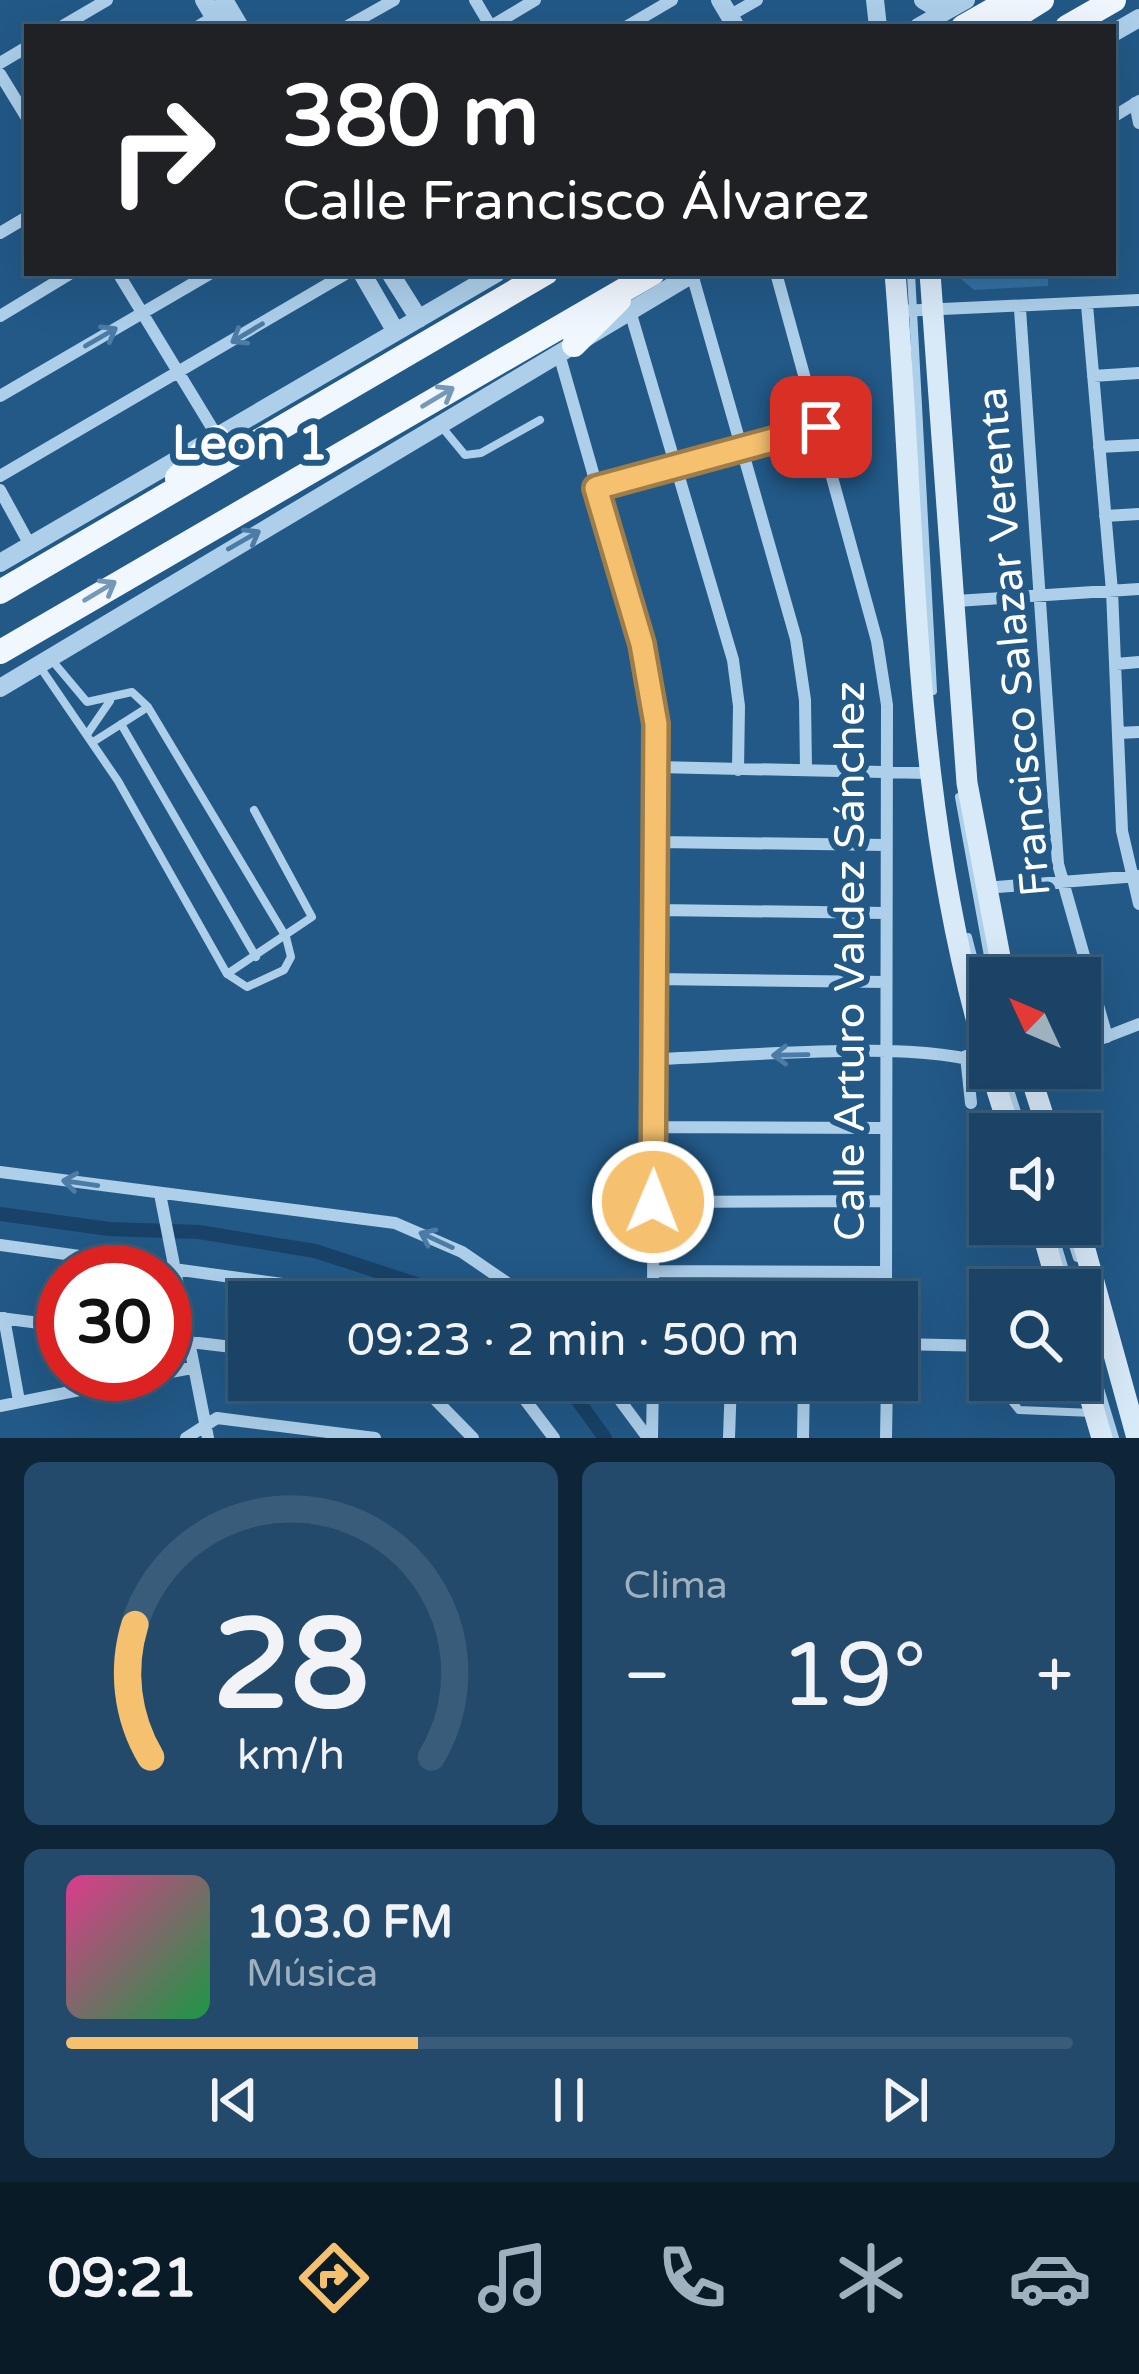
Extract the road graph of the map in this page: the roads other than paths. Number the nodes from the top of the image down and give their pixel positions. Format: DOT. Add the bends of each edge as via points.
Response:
graph roads {
  1 [pos="106,0"];
  2 [pos="394,0"];
  3 [pos="535,0"];
  4 [pos="672,0"];
  5 [pos="757,0"];
  6 [pos="922,0"];
  7 [pos="964,0"];
  8 [pos="1010,0"];
  9 [pos="1023,0"];
  10 [pos="1042,0"];
  11 [pos="1114,0"];
  12 [pos="728,14"];
  13 [pos="66,24"];
  14 [pos="351,24"];
  15 [pos="495,24"];
  16 [pos="631,24"];
  17 [pos="921,24"];
  18 [pos="968,24"];
  19 [pos="979,24"];
  20 [pos="1004,24"];
  21 [pos="1072,24"];
  22 [pos="0,74"];
  23 [pos="1137,102"];
  24 [pos="24,113"];
  25 [pos="1139,123"];
  26 [pos="65,276"];
  27 [pos="120,276"];
  28 [pos="206,276"];
  29 [pos="342,276"];
  30 [pos="364,276"];
  31 [pos="392,276"];
  32 [pos="492,276"];
  33 [pos="541,276"];
  34 [pos="645,276"];
  35 [pos="688,276"];
  36 [pos="694,276"];
  37 [pos="777,276"];
  38 [pos="904,276"];
  39 [pos="929,276"];
  40 [pos="1139,300"];
  41 [pos="1087,305"];
  42 [pos="1020,309"];
  43 [pos="630,311"];
  44 [pos="915,312"];
  45 [pos="141,313"];
  46 [pos="0,316"];
  47 [pos="418,319"];
  48 [pos="396,332"];
  49 [pos="567,349"];
  50 [pos="1139,373"];
  51 [pos="179,374"];
  52 [pos="1094,376"];
  53 [pos="0,396"];
  54 [pos="540,420"];
  55 [pos="440,425"];
  56 [pos="821,427"];
  57 [pos="217,437"];
  58 [pos="1139,445"];
  59 [pos="744,447"];
  60 [pos="1099,448"];
  61 [pos="677,467"];
  62 [pos="0,476"];
  63 [pos="596,488"];
  64 [pos="0,490"];
  65 [pos="946,497"];
  66 [pos="150,505"];
  67 [pos="1139,514"];
  68 [pos="1105,516"];
  69 [pos="30,545"];
  70 [pos="0,563"];
  71 [pos="1139,589"];
  72 [pos="1112,591"];
  73 [pos="0,592"];
  74 [pos="1039,596"];
  75 [pos="956,601"];
  76 [pos="0,652"];
  77 [pos="44,660"];
  78 [pos="1139,662"];
  79 [pos="1116,664"];
  80 [pos="0,688"];
  81 [pos="111,700"];
  82 [pos="148,707"];
  83 [pos="121,724"];
  84 [pos="1139,732"];
  85 [pos="1118,734"];
  86 [pos="90,738"];
  87 [pos="657,767"];
  88 [pos="806,769"];
  89 [pos="738,770"];
  90 [pos="886,770"];
  91 [pos="926,773"];
  92 [pos="1139,801"];
  93 [pos="1123,802"];
  94 [pos="254,810"];
  95 [pos="658,842"];
  96 [pos="886,845"];
  97 [pos="1134,876"];
  98 [pos="1061,883"];
  99 [pos="983,888"];
  100 [pos="1139,904"];
  101 [pos="658,910"];
  102 [pos="886,913"];
  103 [pos="286,937"];
  104 [pos="256,957"];
  105 [pos="973,957"];
  106 [pos="988,957"];
  107 [pos="999,957"];
  108 [pos="227,974"];
  109 [pos="655,979"];
  110 [pos="886,982"];
  111 [pos="969,988"];
  112 [pos="1139,1024"];
  113 [pos="1107,1037"];
  114 [pos="1101,1039"];
  115 [pos="885,1053"];
  116 [pos="967,1056"];
  117 [pos="655,1059"];
  118 [pos="971,1102"];
  119 [pos="654,1127"];
  120 [pos="884,1128"];
  121 [pos="0,1172"];
  122 [pos="160,1194"];
  123 [pos="884,1201"];
  124 [pos="653,1202"];
  125 [pos="0,1245"];
  126 [pos="168,1245"];
  127 [pos="1073,1245"];
  128 [pos="1083,1245"];
  129 [pos="36,1250"];
  130 [pos="192,1270"];
  131 [pos="653,1271"];
  132 [pos="885,1272"];
  133 [pos="267,1281"];
  134 [pos="504,1281"];
  135 [pos="653,1281"];
  136 [pos="885,1281"];
  137 [pos="2,1318"];
  138 [pos="36,1322"];
  139 [pos="192,1342"];
  140 [pos="918,1345"];
  141 [pos="228,1346"];
  142 [pos="969,1346"];
  143 [pos="192,1368"];
  144 [pos="1101,1394"];
  145 [pos="36,1396"];
  146 [pos="19,1401"];
  147 [pos="437,1401"];
  148 [pos="526,1401"];
  149 [pos="621,1401"];
  150 [pos="652,1401"];
  151 [pos="730,1401"];
  152 [pos="803,1401"];
  153 [pos="886,1401"];
  154 [pos="1016,1401"];
  155 [pos="1091,1401"];
  156 [pos="0,1406"];
  157 [pos="1095,1413"];
  158 [pos="206,1431"];
  159 [pos="281,1431"];
  160 [pos="186,1438"];
  161 [pos="375,1438"];
  162 [pos="473,1438"];
  163 [pos="554,1438"];
  164 [pos="650,1438"];
  165 [pos="729,1438"];
  166 [pos="802,1438"];
  167 [pos="886,1438"];
  168 [pos="1102,1438"];
  169 [pos="1114,1438"];
  170 [pos="1134,1438"];
  1 -- 13 [label="street"];
  2 -- 14 [label="street"];
  3 -- 15 [label="street"];
  4 -- 16 [label="street"];
  5 -- 12 [label="street"];
  6 -- 7 [label="street"];
  7 -- 17 [label="street"];
  8 -- 18 [label="main road"];
  9 -- 19 [label="lane"];
  10 -- 20 [label="main road"];
  11 -- 21 [label="main road"];
  22 -- 24 [label="street"];
  23 -- 25 [label="street"];
  26 -- 46 [label="street"];
  27 -- 45 [label="street"];
  28 -- 45 [label="street"];
  29 -- 51 [label="street, one-way"];
  30 -- 48 [label="street"];
  31 -- 47 [label="street"];
  32 -- 47 [label="street"];
  33 -- 66 [label="main road"];
  34 -- 49 [label="main road"];
  76 -- 34 [label="main road, one-way"];
  35 -- 43 [label="street"];
  36 -- 59 [label="street"];
  37 -- 56 [label="street, Calle Arturo Valdez Sánchez"];
  38 -- 44 [label="main road"];
  39 -- 44 [label="main road"];
  40 -- 41 [label="street"];
  41 -- 42 [label="street"];
  41 -- 52 [label="street"];
  42 -- 44 [label="street"];
  42 -- 74 [label="street, Francisco Salazar Verenta"];
  43 -- 49 [label="street"];
  43 -- 61 [label="street"];
  44 -- 65 [label="main road" via="926,335"];
  44 -- 91 [label="main road"];
  44 -- 105 [label="lane" via="941,797"];
  45 -- 51 [label="street"];
  53 -- 45 [label="street, one-way"];
  47 -- 48 [label="street"];
  48 -- 57 [label="street"];
  49 -- 55 [label="street"];
  49 -- 63 [label="street"];
  50 -- 52 [label="street"];
  51 -- 57 [label="street"];
  51 -- 62 [label="street"];
  52 -- 60 [label="street"];
  54 -- 55 [label="lane" via="465,454"];
  77 -- 55 [label="street, one-way"];
  56 -- 59 [label="street"];
  56 -- 90 [label="street, Calle Arturo Valdez Sánchez" via="878,641"];
  57 -- 66 [label="main road"];
  57 -- 69 [label="street"];
  58 -- 60 [label="street"];
  59 -- 61 [label="street"];
  59 -- 88 [label="street" via="796,638"];
  60 -- 68 [label="street"];
  61 -- 63 [label="street"];
  61 -- 89 [label="street" via="733,660"];
  63 -- 87 [label="street" via="642,644"];
  64 -- 69 [label="street"];
  65 -- 75 [label="main road"];
  65 -- 106 [label="lane" via="941,552 956,773"];
  66 -- 73 [label="main road"];
  67 -- 68 [label="street"];
  68 -- 72 [label="street"];
  69 -- 70 [label="street"];
  71 -- 72 [label="street"];
  72 -- 74 [label="street"];
  72 -- 79 [label="street"];
  74 -- 75 [label="street"];
  74 -- 98 [label="street, Francisco Salazar Verenta"];
  75 -- 99 [label="main road" via="962,729"];
  77 -- 80 [label="street"];
  77 -- 81 [label="lane" via="87,702"];
  77 -- 86 [label="lane"];
  78 -- 79 [label="street"];
  79 -- 85 [label="street"];
  81 -- 82 [label="lane" via="132,692"];
  81 -- 86 [label="lane"];
  82 -- 83 [label="lane"];
  82 -- 103 [label="lane"];
  83 -- 86 [label="lane"];
  83 -- 104 [label="lane"];
  84 -- 85 [label="street"];
  85 -- 93 [label="street"];
  86 -- 108 [label="lane"];
  87 -- 89 [label="street"];
  87 -- 95 [label="street"];
  88 -- 89 [label="street"];
  88 -- 90 [label="street"];
  90 -- 91 [label="street"];
  90 -- 96 [label="street, Calle Arturo Valdez Sánchez"];
  91 -- 111 [label="main road"];
  92 -- 93 [label="street"];
  93 -- 97 [label="street"];
  94 -- 103 [label="lane" via="310,906 305,927"];
  95 -- 96 [label="street"];
  95 -- 101 [label="street"];
  96 -- 102 [label="street, Calle Arturo Valdez Sánchez"];
  97 -- 98 [label="street"];
  97 -- 100 [label="street"];
  98 -- 99 [label="street"];
  98 -- 113 [label="street, Francisco Salazar Verenta"];
  99 -- 107 [label="main road"];
  101 -- 102 [label="street"];
  101 -- 109 [label="street"];
  102 -- 110 [label="street, Calle Arturo Valdez Sánchez"];
  103 -- 104 [label="lane"];
  103 -- 108 [label="lane" via="291,958 284,970 247,987"];
  104 -- 108 [label="lane"];
  109 -- 110 [label="street"];
  109 -- 117 [label="street"];
  110 -- 115 [label="street, Calle Arturo Valdez Sánchez"];
  112 -- 113 [label="street"];
  113 -- 114 [label="street"];
  115 -- 116 [label="street"];
  115 -- 117 [label="street, one-way"];
  115 -- 120 [label="street, Calle Arturo Valdez Sánchez"];
  116 -- 118 [label="street"];
  117 -- 119 [label="street"];
  119 -- 120 [label="street"];
  119 -- 124 [label="street"];
  120 -- 123 [label="street, Calle Arturo Valdez Sánchez"];
  122 -- 121 [label="street, one-way"];
  122 -- 126 [label="street"];
  134 -- 122 [label="street, one-way" via="395,1222"];
  123 -- 124 [label="street"];
  123 -- 132 [label="street, Calle Arturo Valdez Sánchez"];
  124 -- 131 [label="street"];
  125 -- 129 [label="street"];
  127 -- 170 [label="lane"];
  128 -- 170 [label="main road"];
  130 -- 133 [label="street"];
  131 -- 132 [label="street"];
  131 -- 135 [label="street"];
  132 -- 136 [label="street, Calle Arturo Valdez Sánchez"];
  137 -- 138 [label="street"];
  137 -- 146 [label="street"];
  139 -- 141 [label="street"];
  140 -- 142 [label="street"];
  143 -- 158 [label="street"];
  144 -- 169 [label="lane"];
  145 -- 146 [label="street"];
  146 -- 156 [label="street"];
  147 -- 162 [label="street"];
  148 -- 163 [label="street"];
  149 -- 164 [label="street"];
  150 -- 164 [label="street"];
  151 -- 165 [label="street"];
  152 -- 166 [label="street"];
  153 -- 167 [label="street"];
  154 -- 157 [label="lane" via="1019,1410"];
  155 -- 157 [label="main road"];
  157 -- 168 [label="main road"];
  158 -- 159 [label="street" via="218,1418"];
  158 -- 160 [label="street"];
  159 -- 161 [label="street"];
}
